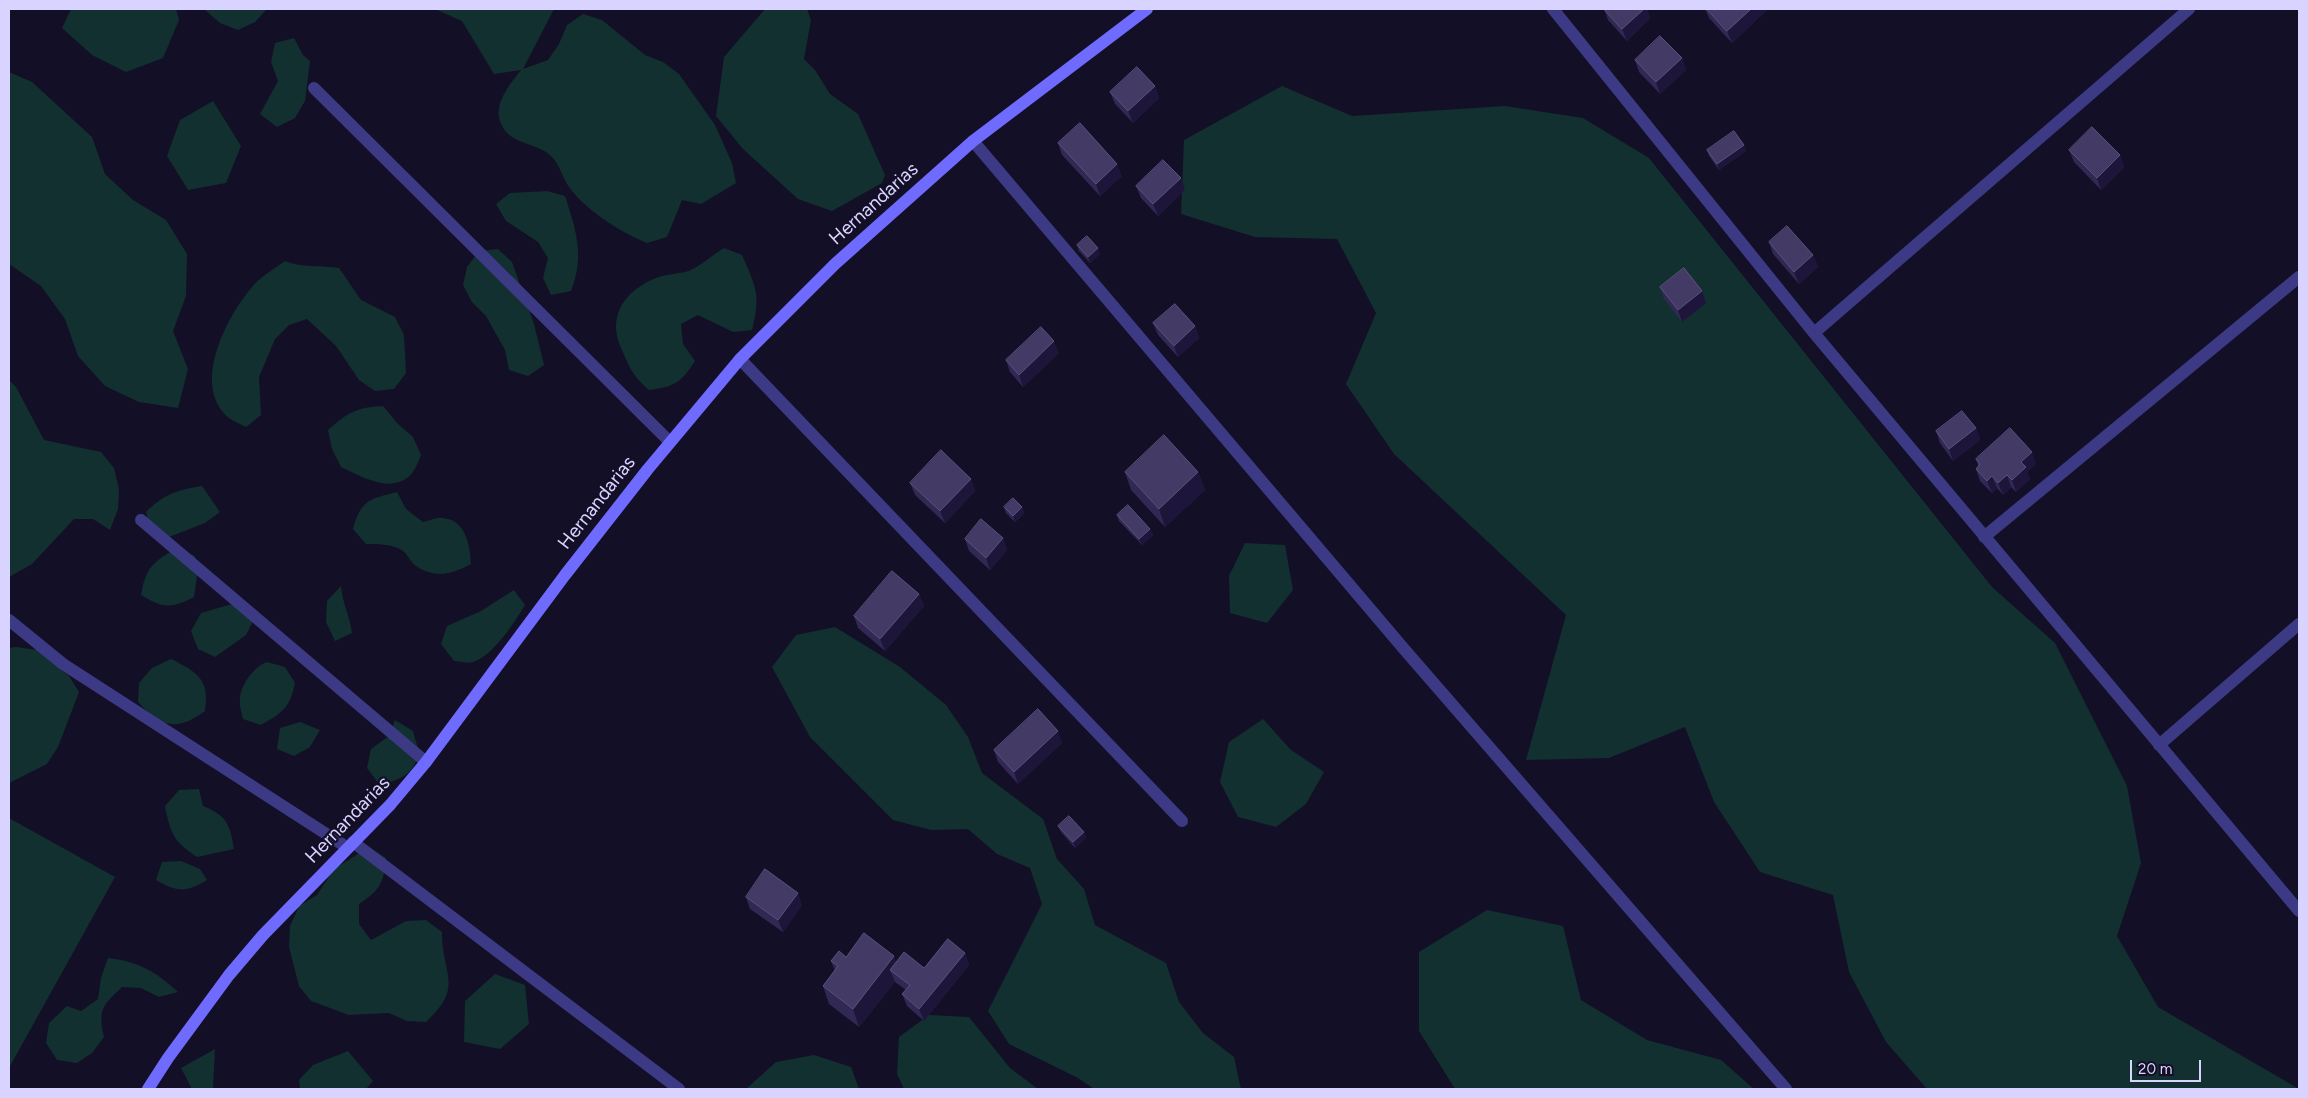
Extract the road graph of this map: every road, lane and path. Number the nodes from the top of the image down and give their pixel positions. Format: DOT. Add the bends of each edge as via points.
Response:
graph roads {
  1 [pos="1147,9"];
  2 [pos="1553,9"];
  3 [pos="2189,9"];
  4 [pos="314,88"];
  5 [pos="973,141"];
  6 [pos="2299,277"];
  7 [pos="1814,333"];
  8 [pos="740,359"];
  9 [pos="670,442"];
  10 [pos="141,520"];
  11 [pos="1984,537"];
  12 [pos="9,620"];
  13 [pos="2299,624"];
  14 [pos="2159,745"];
  15 [pos="426,762"];
  16 [pos="1182,821"];
  17 [pos="350,845"];
  18 [pos="2299,911"];
  19 [pos="148,1089"];
  20 [pos="679,1089"];
  21 [pos="1786,1089"];
  1 -- 5 [label="street, Hernandarias"];
  2 -- 7 [label="street"];
  3 -- 7 [label="street"];
  4 -- 9 [label="street"];
  5 -- 8 [label="street, Hernandarias" via="835,264"];
  5 -- 21 [label="street" via="1404,649"];
  6 -- 11 [label="street"];
  7 -- 11 [label="street"];
  8 -- 9 [label="street, Hernandarias"];
  8 -- 16 [label="street"];
  9 -- 15 [label="street, Hernandarias" via="565,575"];
  10 -- 15 [label="street"];
  11 -- 14 [label="street"];
  12 -- 17 [label="street" via="64,664"];
  13 -- 14 [label="street"];
  14 -- 18 [label="street"];
  15 -- 17 [label="street, Hernandarias"];
  17 -- 19 [label="street, Hernandarias" via="229,975"];
  17 -- 20 [label="street"];
}
